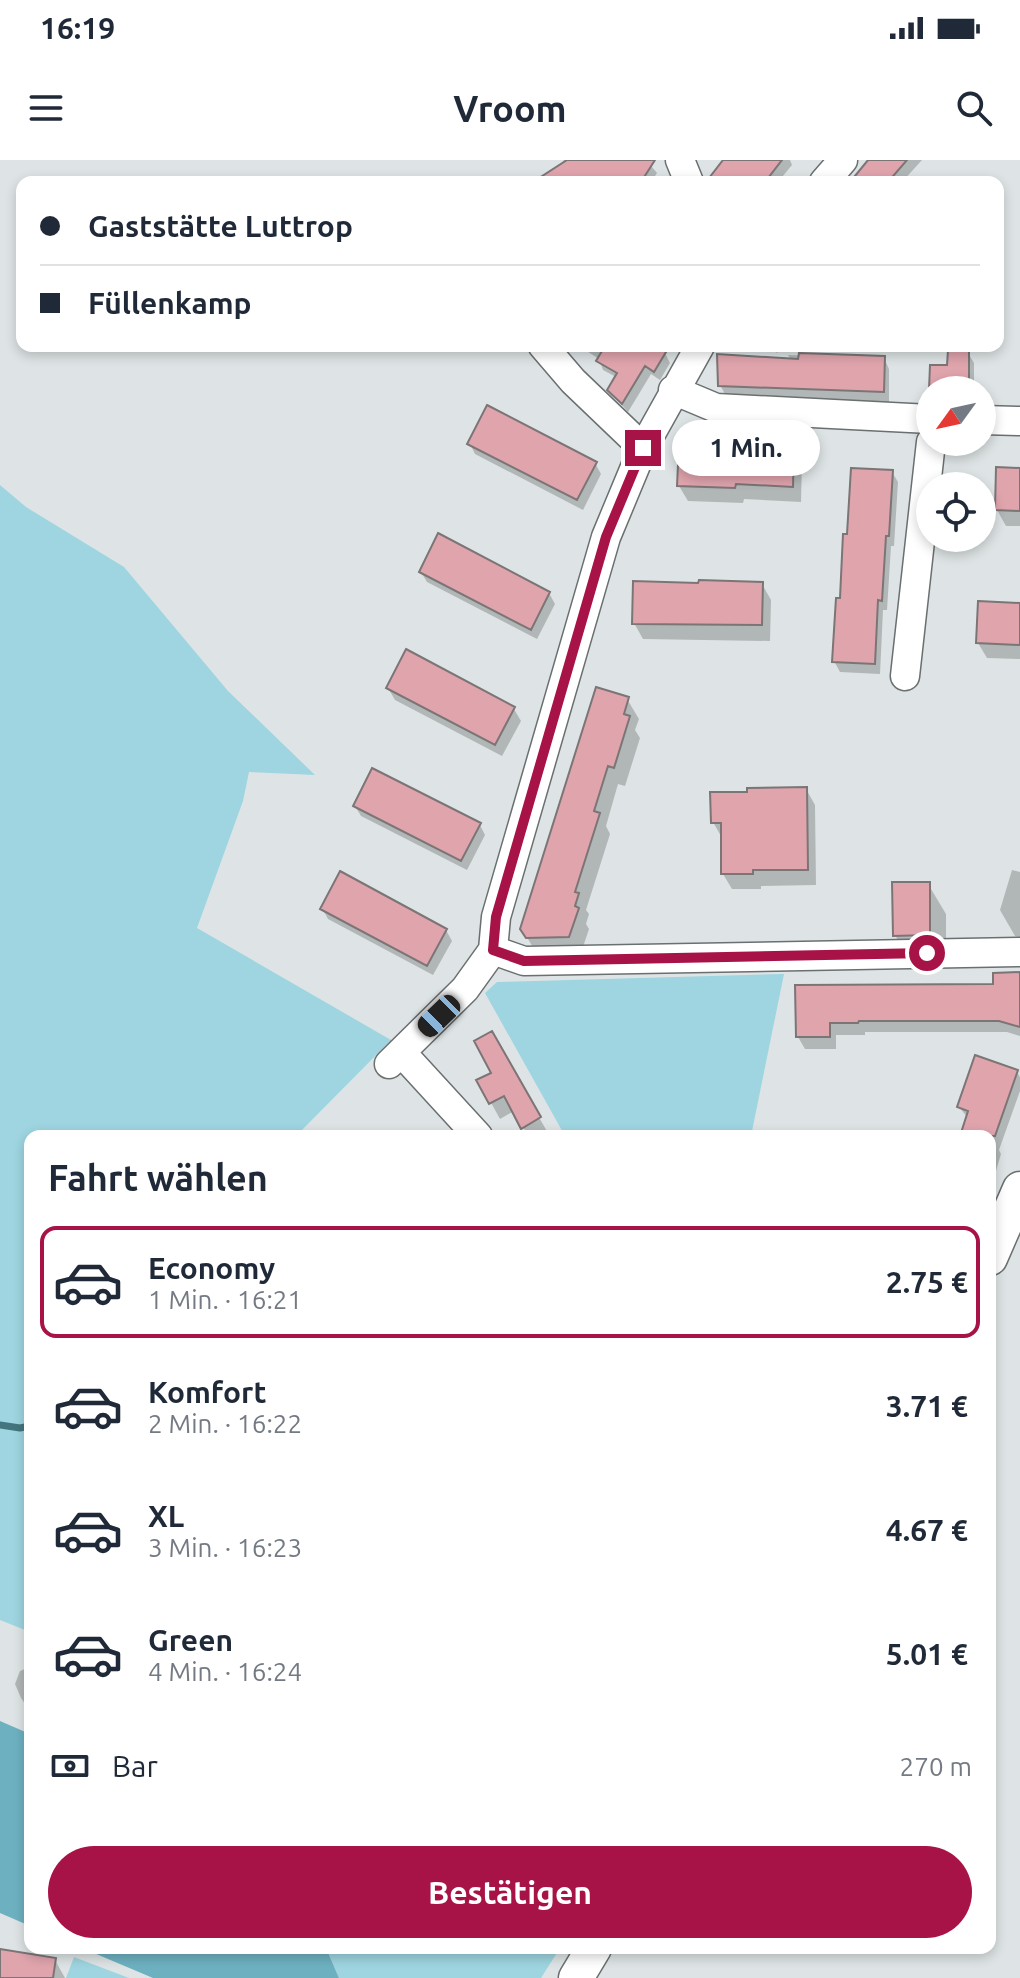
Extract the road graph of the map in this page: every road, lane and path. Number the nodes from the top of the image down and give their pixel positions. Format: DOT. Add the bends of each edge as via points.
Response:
graph roads {
  1 [pos="843,160"];
  2 [pos="829,176"];
  3 [pos="548,352"];
  4 [pos="696,352"];
  5 [pos="673,390"];
  6 [pos="916,418"];
  7 [pos="996,420"];
  8 [pos="1020,421"];
  9 [pos="643,448"];
  10 [pos="929,456"];
  11 [pos="905,676"];
  12 [pos="493,950"];
  13 [pos="1020,952"];
  14 [pos="472,1130"];
  15 [pos="1020,1189"];
  16 [pos="996,1244"];
  17 [pos="590,1954"];
  18 [pos="576,1978"];
  1 -- 2 [label="street"];
  3 -- 9 [label="street"];
  4 -- 5 [label="street"];
  5 -- 6 [label="street" via="716,408"];
  5 -- 9 [label="street"];
  7 -- 8 [label="street"];
  9 -- 12 [label="street" via="606,537 567,666 496,917"];
  10 -- 11 [label="street"];
  12 -- 13 [label="street" via="524,961"];
  12 -- 14 [label="street" via="465,989 395,1058"];
  15 -- 16 [label="main road"];
  17 -- 18 [label="main road"];
}
